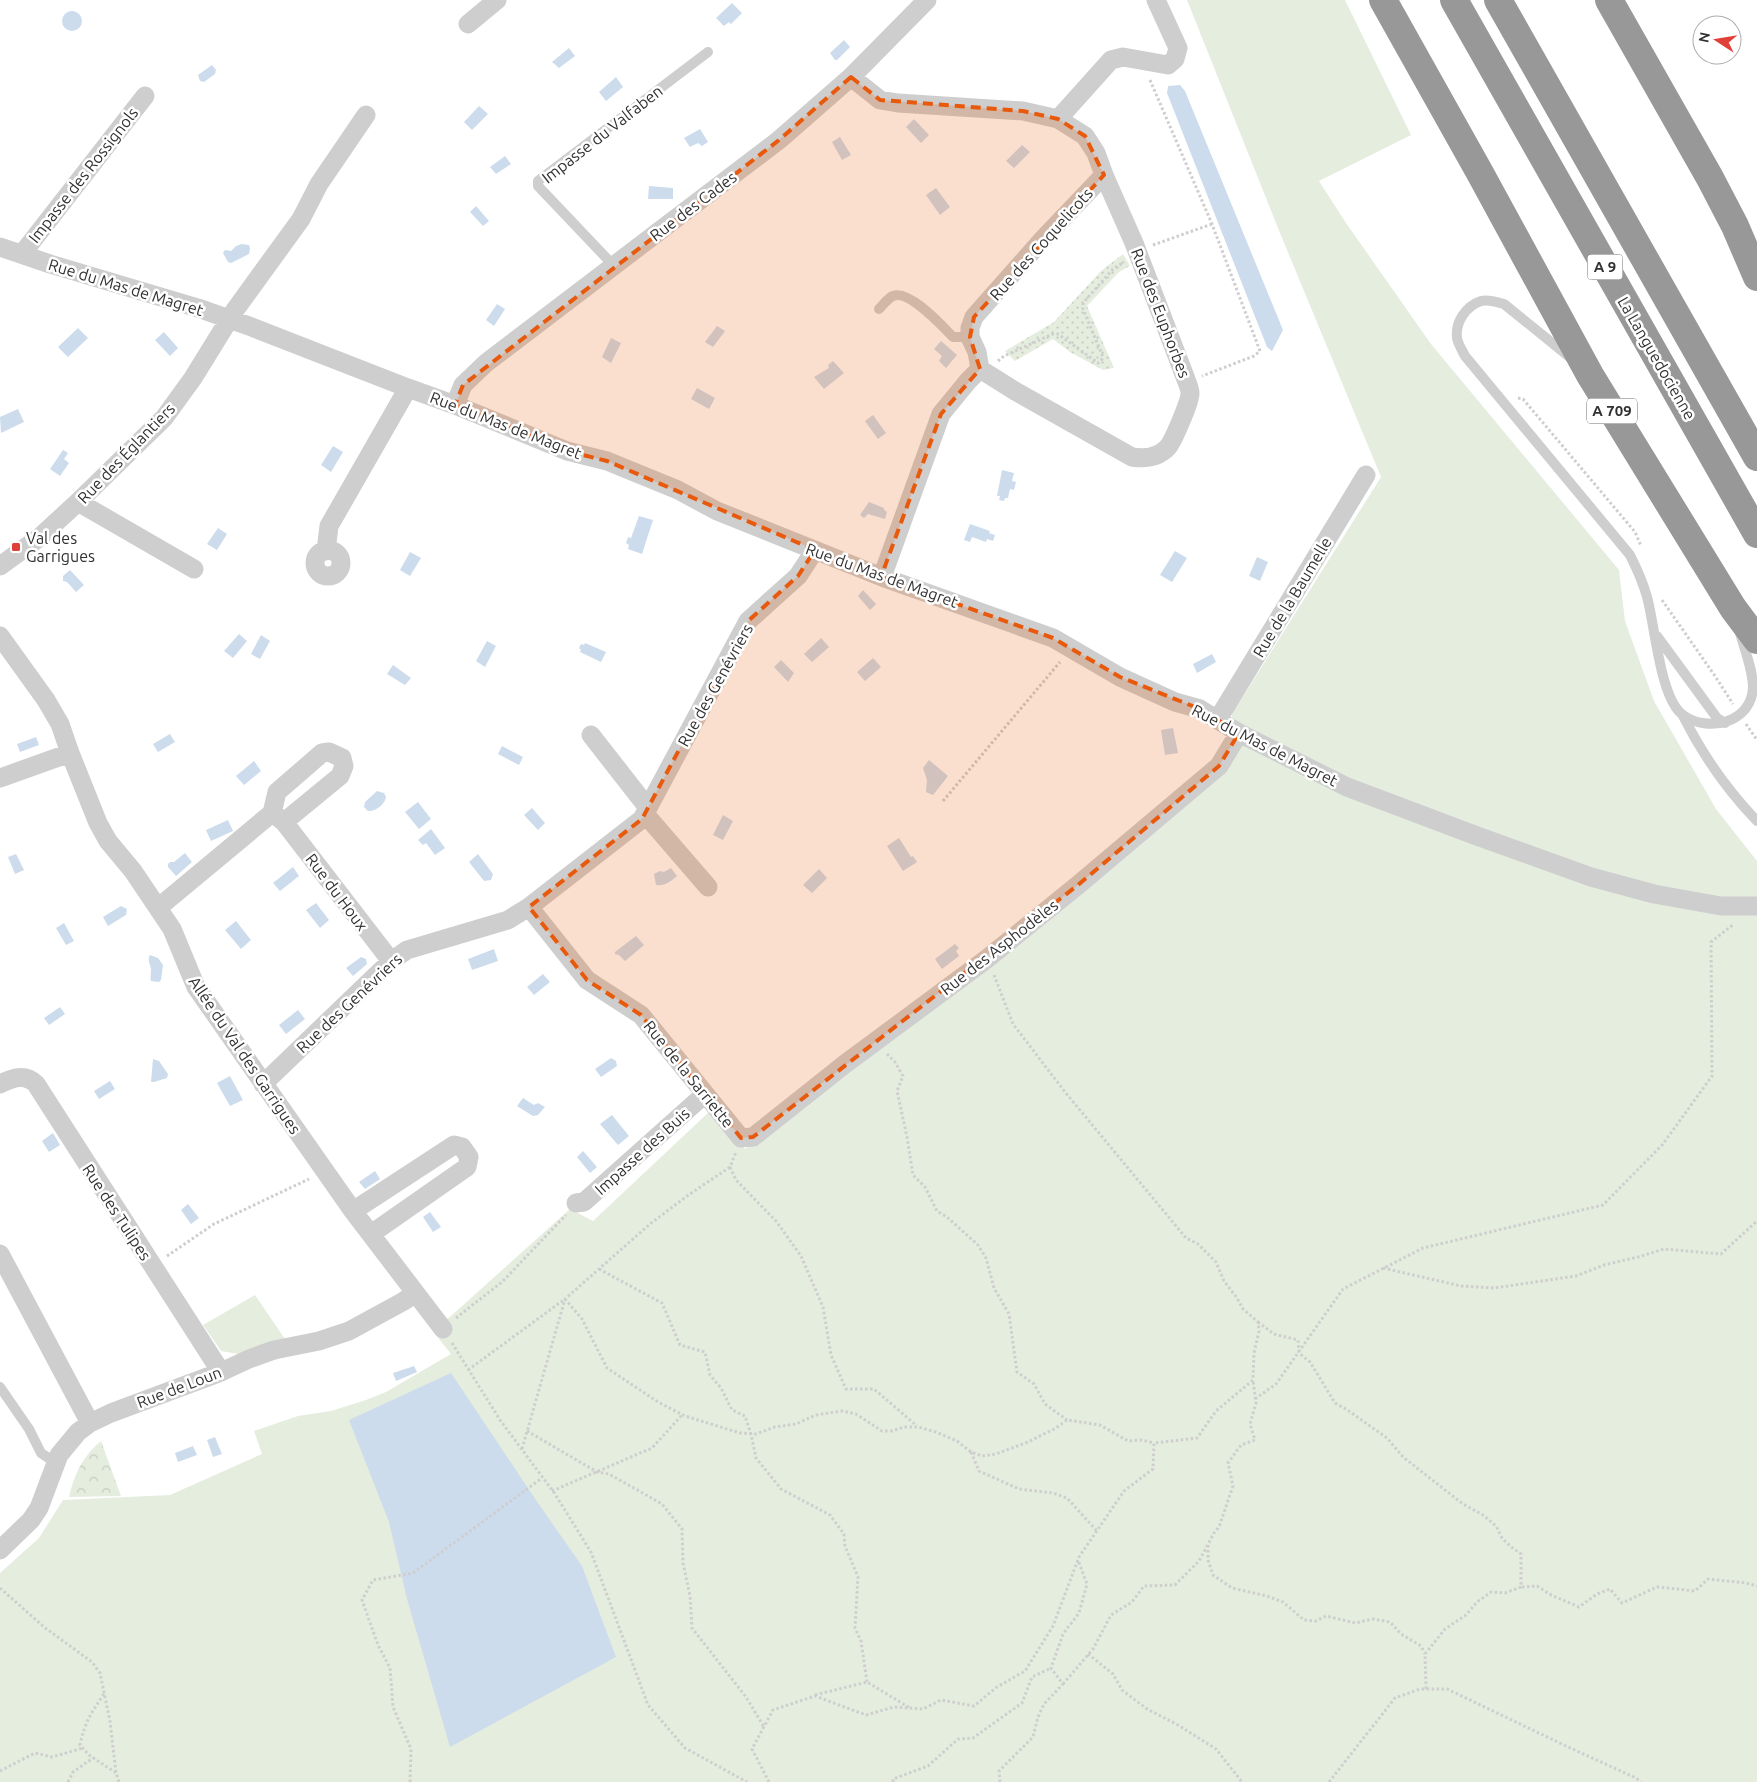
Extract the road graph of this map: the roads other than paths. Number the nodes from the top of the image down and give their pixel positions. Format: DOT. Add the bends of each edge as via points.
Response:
graph roads {
  1 [pos="496,0"];
  2 [pos="927,0"];
  3 [pos="1156,0"];
  4 [pos="1383,0"];
  5 [pos="1454,0"];
  6 [pos="1498,0"];
  7 [pos="1608,0"];
  8 [pos="468,24"];
  9 [pos="708,52"];
  10 [pos="851,77"];
  11 [pos="145,96"];
  12 [pos="366,115"];
  13 [pos="1058,119"];
  14 [pos="1104,175"];
  15 [pos="0,247"];
  16 [pos="22,254"];
  17 [pos="614,266"];
  18 [pos="1757,277"];
  19 [pos="879,310"];
  20 [pos="230,319"];
  21 [pos="970,337"];
  22 [pos="984,370"];
  23 [pos="1590,375"];
  24 [pos="408,388"];
  25 [pos="455,405"];
  26 [pos="1757,457"];
  27 [pos="1366,475"];
  28 [pos="78,502"];
  29 [pos="1757,534"];
  30 [pos="815,550"];
  31 [pos="326,551"];
  32 [pos="0,566"];
  33 [pos="194,569"];
  34 [pos="882,577"];
  35 [pos="1733,608"];
  36 [pos="1655,634"];
  37 [pos="1757,640"];
  38 [pos="2,645"];
  39 [pos="1682,714"];
  40 [pos="1218,719"];
  41 [pos="1726,723"];
  42 [pos="1239,733"];
  43 [pos="591,735"];
  44 [pos="70,753"];
  45 [pos="0,778"];
  46 [pos="647,811"];
  47 [pos="1757,821"];
  48 [pos="708,888"];
  49 [pos="1756,906"];
  50 [pos="158,907"];
  51 [pos="529,907"];
  52 [pos="391,961"];
  53 [pos="0,1084"];
  54 [pos="263,1084"];
  55 [pos="705,1094"];
  56 [pos="741,1138"];
  57 [pos="576,1204"];
  58 [pos="353,1211"];
  59 [pos="371,1234"];
  60 [pos="0,1254"];
  61 [pos="415,1293"];
  62 [pos="443,1329"];
  63 [pos="221,1372"];
  64 [pos="0,1387"];
  65 [pos="90,1423"];
  66 [pos="56,1463"];
  67 [pos="0,1550"];
  1 -- 8 [label="street"];
  2 -- 10 [label="street, Rue des Cades"];
  3 -- 13 [label="street" via="1178,48 1175,59 1168,65 1123,57 1111,60"];
  4 -- 23 [label="highway, A 709"];
  5 -- 29 [label="highway, La Languedocienne / A 9"];
  6 -- 26 [label="highway, A 9"];
  7 -- 18 [label="highway" via="1710,178"];
  9 -- 17 [label="lane, Impasse du Valfaben" via="538,181 538,186"];
  10 -- 13 [label="street, Rue des Coquelicots" via="880,100 889,102 1023,111"];
  10 -- 17 [label="street, Rue des Cades" via="779,140"];
  11 -- 16 [label="street, Impasse des Rossignols"];
  12 -- 20 [label="street, Rue des Églantiers" via="319,184 301,219"];
  13 -- 14 [label="street, Rue des Coquelicots" via="1086,136"];
  14 -- 21 [label="street, Rue des Coquelicots" via="974,317"];
  14 -- 22 [label="street, Rue des Euphorbes" via="1190,394 1168,447 1143,459 1132,457"];
  15 -- 16 [label="street, Rue du Mas de Magret"];
  16 -- 20 [label="street, Rue du Mas de Magret"];
  17 -- 25 [label="street, Rue des Cades" via="486,363 463,385"];
  19 -- 21 [label="lane" via="896,295 917,302 953,337"];
  20 -- 24 [label="street, Rue du Mas de Magret"];
  20 -- 28 [label="street, Rue des Églantiers" via="164,418"];
  21 -- 22 [label="street"];
  22 -- 34 [label="street" via="968,381 942,414"];
  23 -- 35 [label="highway, A 709"];
  23 -- 36 [label="lane" via="1504,304 1481,301 1468,309 1459,322 1457,340 1465,356 1630,555 1642,580"];
  24 -- 25 [label="street, Rue du Mas de Magret"];
  24 -- 31 [label="street" via="329,526"];
  25 -- 30 [label="street, Rue du Mas de Magret" via="567,450 608,461 678,490 717,511"];
  27 -- 40 [label="street, Rue de la Baumelle"];
  28 -- 32 [label="street, Rue des Églantiers"];
  28 -- 33 [label="street"];
  30 -- 34 [label="street, Rue du Mas de Magret"];
  30 -- 46 [label="street, Rue des Genévriers" via="798,576 748,620"];
  34 -- 40 [label="street, Rue du Mas de Magret" via="1053,638 1120,677 1175,702 1200,708"];
  35 -- 37 [label="highway, A 709"];
  35 -- 41 [label="lane" via="1752,675 1753,690 1749,704"];
  36 -- 39 [label="lane" via="1664,680 1671,699"];
  36 -- 41 [label="lane" via="1717,718"];
  38 -- 44 [label="street, Allée du Val des Garrigues" via="46,700 60,724"];
  39 -- 41 [label="lane" via="1698,723"];
  39 -- 47 [label="lane" via="1720,777"];
  40 -- 42 [label="street, Rue du Mas de Magret"];
  42 -- 49 [label="street, Rue du Mas de Magret" via="1347,787 1591,877 1664,896 1721,906"];
  42 -- 56 [label="street, Rue des Asphodèles" via="1219,766 1078,885 988,958 753,1137"];
  43 -- 46 [label="street"];
  44 -- 45 [label="street"];
  44 -- 50 [label="street, Allée du Val des Garrigues" via="108,841"];
  46 -- 48 [label="street"];
  46 -- 51 [label="street, Rue des Genévriers" via="642,820"];
  50 -- 52 [label="street, Rue du Houx" via="278,818"];
  50 -- 54 [label="street, Allée du Val des Garrigues" via="172,929 196,987"];
  51 -- 52 [label="street, Rue des Genévriers" via="508,920 407,950"];
  51 -- 55 [label="street, Rue de la Sarriette" via="588,980 641,1015"];
  52 -- 54 [label="street, Rue des Genévriers"];
  53 -- 63 [label="street, Rue des Tulipes" via="20,1077 31,1079 36,1084"];
  54 -- 58 [label="street, Allée du Val des Garrigues"];
  55 -- 56 [label="street, Rue de la Sarriette"];
  55 -- 57 [label="street, Impasse des Buis" via="584,1202"];
  58 -- 59 [label="street, Allée du Val des Garrigues"];
  58 -- 59 [label="street" via="454,1145 462,1147 470,1157 467,1167"];
  59 -- 61 [label="street, Allée du Val des Garrigues"];
  60 -- 65 [label="street"];
  61 -- 62 [label="street, Allée du Val des Garrigues"];
  61 -- 63 [label="street, Rue de Loun" via="349,1330 319,1341 274,1350"];
  63 -- 65 [label="street, Rue de Loun" via="111,1412"];
  64 -- 66 [label="lane" via="29,1429 40,1453"];
  65 -- 66 [label="street, Rue de Loun" via="78,1432"];
  66 -- 67 [label="street, Rue de Loun" via="39,1508"];
}
